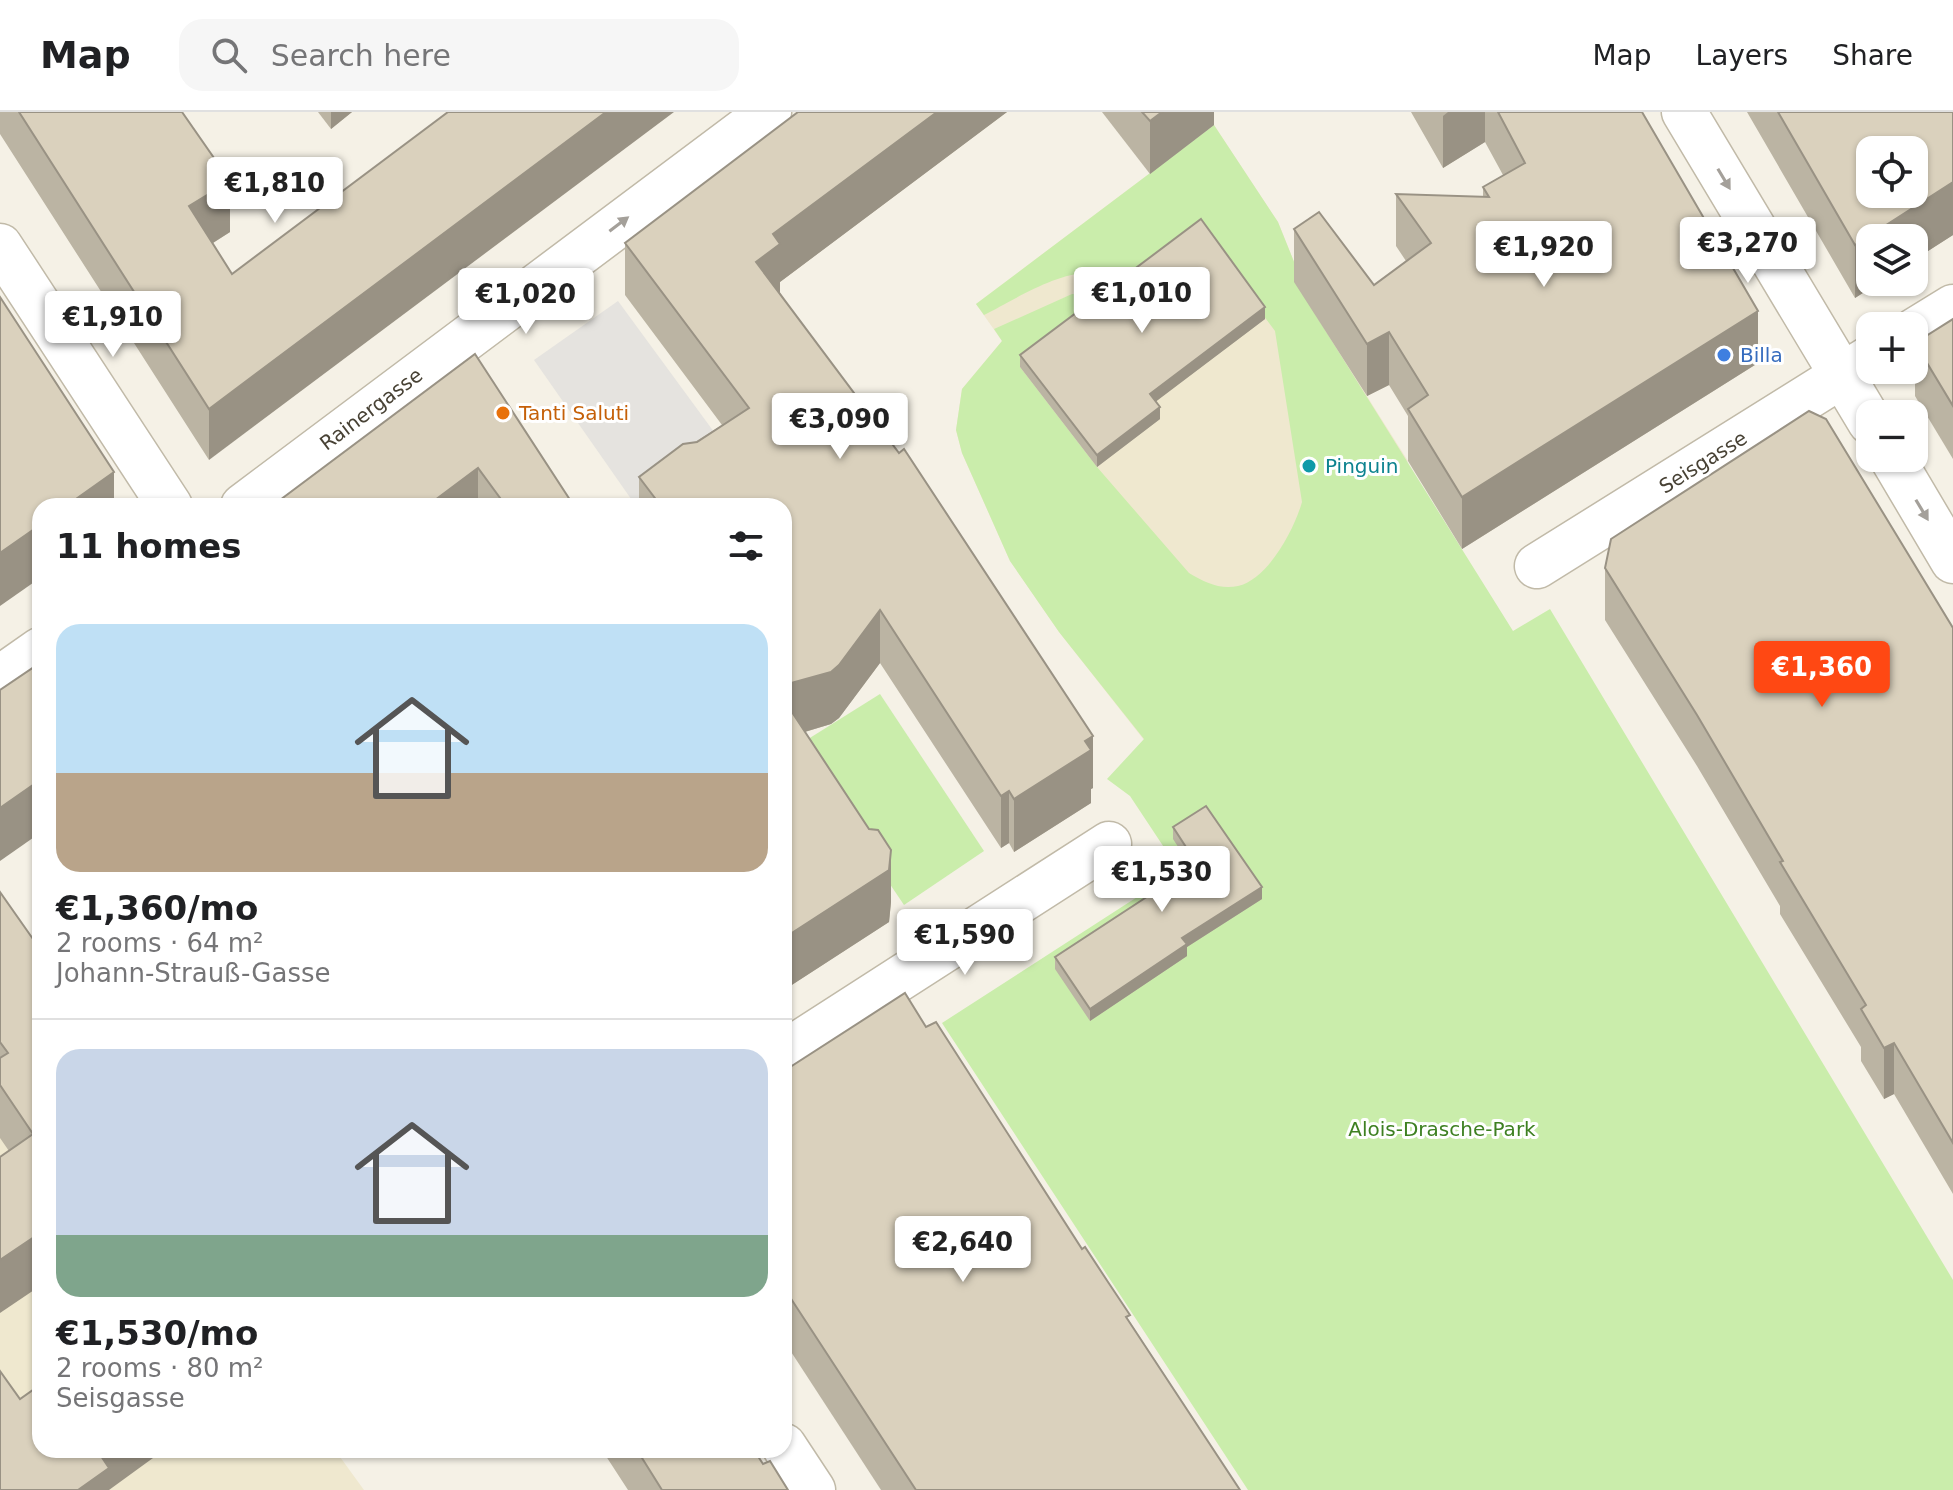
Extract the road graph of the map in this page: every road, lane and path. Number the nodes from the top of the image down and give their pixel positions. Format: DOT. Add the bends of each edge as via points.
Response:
graph roads {
  1 [pos="769,112"];
  2 [pos="1684,112"];
  3 [pos="0,246"];
  4 [pos="1953,307"];
  5 [pos="1928,322"];
  6 [pos="1856,367"];
  7 [pos="1900,472"];
  8 [pos="165,498"];
  9 [pos="254,498"];
  10 [pos="1953,561"];
  11 [pos="1537,566"];
  12 [pos="32,656"];
  13 [pos="0,678"];
  14 [pos="1109,844"];
  15 [pos="792,1048"];
  16 [pos="792,1458"];
  17 [pos="813,1490"];
  9 -- 1 [label="street, Rainergasse, one-way"];
  2 -- 6 [label="street, one-way"];
  3 -- 8 [label="street"];
  4 -- 5 [label="street"];
  6 -- 11 [label="street, Seisgasse"];
  7 -- 10 [label="street, one-way"];
  12 -- 13 [label="street"];
  14 -- 15 [label="street"];
  16 -- 17 [label="street"];
}
